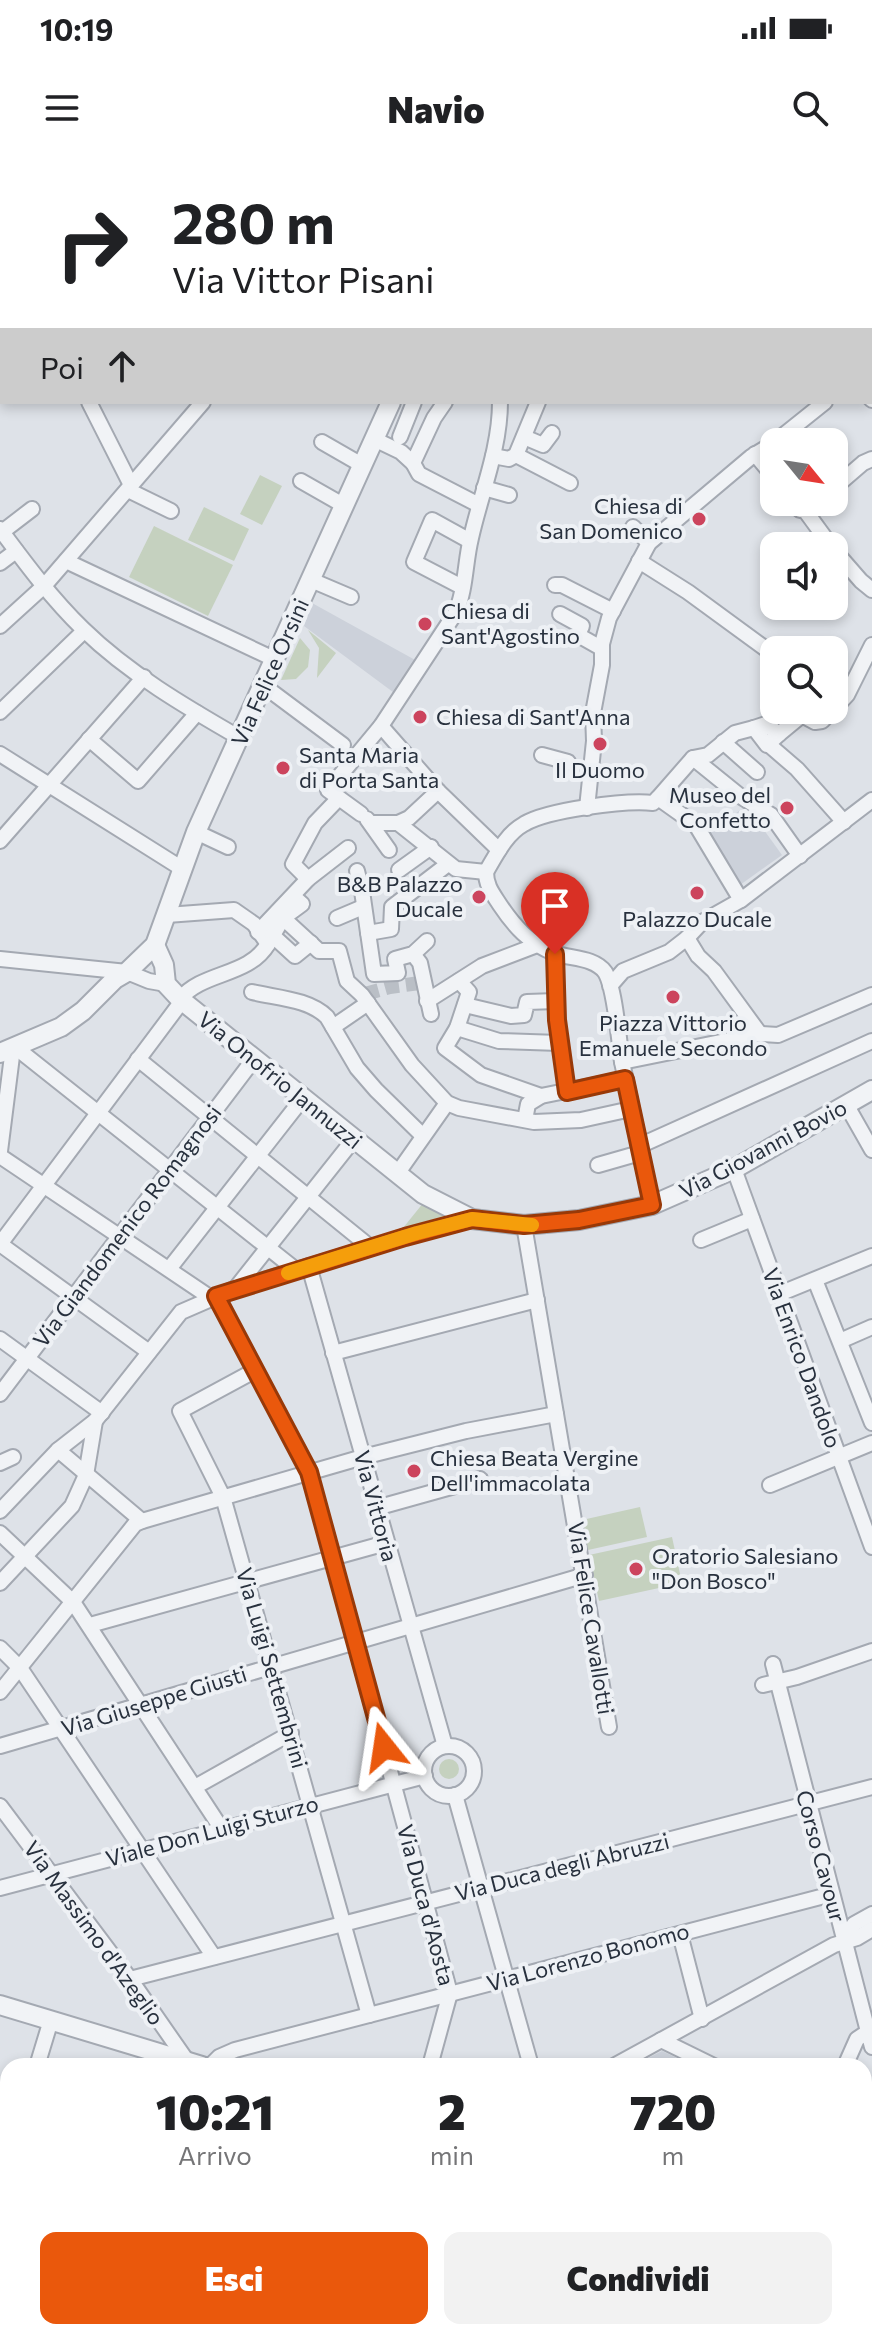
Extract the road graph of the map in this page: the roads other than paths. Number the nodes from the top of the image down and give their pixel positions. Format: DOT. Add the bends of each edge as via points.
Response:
graph roads {
  1 [pos="90,404"];
  2 [pos="201,404"];
  3 [pos="390,404"];
  4 [pos="413,404"];
  5 [pos="444,404"];
  6 [pos="500,404"];
  7 [pos="822,404"];
  8 [pos="536,408"];
  9 [pos="792,428"];
  10 [pos="400,437"];
  11 [pos="374,439"];
  12 [pos="322,442"];
  13 [pos="520,447"];
  14 [pos="760,451"];
  15 [pos="755,454"];
  16 [pos="493,456"];
  17 [pos="872,459"];
  18 [pos="760,460"];
  19 [pos="413,463"];
  20 [pos="362,465"];
  21 [pos="848,476"];
  22 [pos="301,481"];
  23 [pos="570,483"];
  24 [pos="130,488"];
  25 [pos="484,488"];
  26 [pos="509,495"];
  27 [pos="479,505"];
  28 [pos="345,506"];
  29 [pos="32,509"];
  30 [pos="171,511"];
  31 [pos="633,527"];
  32 [pos="1,531"];
  33 [pos="470,541"];
  34 [pos="649,543"];
  35 [pos="16,551"];
  36 [pos="66,561"];
  37 [pos="639,561"];
  38 [pos="0,563"];
  39 [pos="848,566"];
  40 [pos="311,580"];
  41 [pos="555,585"];
  42 [pos="44,586"];
  43 [pos="872,590"];
  44 [pos="461,594"];
  45 [pos="351,597"];
  46 [pos="613,611"];
  47 [pos="560,614"];
  48 [pos="0,626"];
  49 [pos="84,631"];
  50 [pos="760,645"];
  51 [pos="872,645"];
  52 [pos="601,648"];
  53 [pos="276,660"];
  54 [pos="144,677"];
  55 [pos="264,686"];
  56 [pos="848,693"];
  57 [pos="0,712"];
  58 [pos="197,713"];
  59 [pos="791,724"];
  60 [pos="381,726"];
  61 [pos="240,738"];
  62 [pos="89,739"];
  63 [pos="773,739"];
  64 [pos="723,742"];
  65 [pos="350,751"];
  66 [pos="0,754"];
  67 [pos="542,755"];
  68 [pos="693,758"];
  69 [pos="568,762"];
  70 [pos="757,772"];
  71 [pos="49,784"];
  72 [pos="438,791"];
  73 [pos="334,794"];
  74 [pos="658,798"];
  75 [pos="872,800"];
  76 [pos="587,808"];
  77 [pos="366,819"];
  78 [pos="844,822"];
  79 [pos="398,823"];
  80 [pos="196,832"];
  81 [pos="0,841"];
  82 [pos="228,847"];
  83 [pos="431,847"];
  84 [pos="348,848"];
  85 [pos="389,850"];
  86 [pos="499,850"];
  87 [pos="800,856"];
  88 [pos="448,864"];
  89 [pos="181,868"];
  90 [pos="399,870"];
  91 [pos="357,871"];
  92 [pos="486,872"];
  93 [pos="308,879"];
  94 [pos="293,896"];
  95 [pos="741,900"];
  96 [pos="363,907"];
  97 [pos="167,915"];
  98 [pos="283,918"];
  99 [pos="337,918"];
  100 [pos="368,933"];
  101 [pos="266,937"];
  102 [pos="687,938"];
  103 [pos="427,941"];
  104 [pos="311,943"];
  105 [pos="155,945"];
  106 [pos="537,945"];
  107 [pos="413,954"];
  108 [pos="555,954"];
  109 [pos="0,959"];
  110 [pos="127,972"];
  111 [pos="459,981"];
  112 [pos="166,984"];
  113 [pos="610,986"];
  114 [pos="252,992"];
  115 [pos="872,995"];
  116 [pos="365,997"];
  117 [pos="181,1000"];
  118 [pos="556,1001"];
  119 [pos="465,1005"];
  120 [pos="333,1027"];
  121 [pos="457,1028"];
  122 [pos="760,1034"];
  123 [pos="872,1041"];
  124 [pos="559,1043"];
  125 [pos="9,1049"];
  126 [pos="138,1059"];
  127 [pos="254,1059"];
  128 [pos="622,1062"];
  129 [pos="625,1079"];
  130 [pos="872,1090"];
  131 [pos="565,1092"];
  132 [pos="541,1096"];
  133 [pos="303,1098"];
  134 [pos="447,1103"];
  135 [pos="847,1106"];
  136 [pos="631,1109"];
  137 [pos="98,1113"];
  138 [pos="210,1117"];
  139 [pos="525,1120"];
  140 [pos="423,1136"];
  141 [pos="354,1139"];
  142 [pos="871,1145"];
  143 [pos="640,1149"];
  144 [pos="0,1154"];
  145 [pos="258,1156"];
  146 [pos="598,1165"];
  147 [pos="734,1169"];
  148 [pos="170,1171"];
  149 [pos="397,1174"];
  150 [pos="43,1187"];
  151 [pos="308,1197"];
  152 [pos="652,1205"];
  153 [pos="217,1207"];
  154 [pos="472,1219"];
  155 [pos="752,1219"];
  156 [pos="524,1225"];
  157 [pos="121,1236"];
  158 [pos="701,1240"];
  159 [pos="0,1244"];
  160 [pos="370,1247"];
  161 [pos="268,1248"];
  162 [pos="872,1256"];
  163 [pos="302,1268"];
  164 [pos="169,1269"];
  165 [pos="815,1280"];
  166 [pos="234,1289"];
  167 [pos="779,1294"];
  168 [pos="74,1297"];
  169 [pos="213,1297"];
  170 [pos="537,1300"];
  171 [pos="872,1327"];
  172 [pos="0,1339"];
  173 [pos="840,1341"];
  174 [pos="149,1352"];
  175 [pos="333,1353"];
  176 [pos="27,1359"];
  177 [pos="254,1371"];
  178 [pos="0,1394"];
  179 [pos="556,1414"];
  180 [pos="98,1417"];
  181 [pos="872,1423"];
  182 [pos="872,1443"];
  183 [pos="58,1450"];
  184 [pos="363,1457"];
  185 [pos="839,1457"];
  186 [pos="309,1472"];
  187 [pos="86,1475"];
  188 [pos="480,1479"];
  189 [pos="770,1485"];
  190 [pos="223,1497"];
  191 [pos="376,1508"];
  192 [pos="0,1511"];
  193 [pos="142,1521"];
  194 [pos="0,1533"];
  195 [pos="871,1541"];
  196 [pos="386,1543"];
  197 [pos="24,1556"];
  198 [pos="332,1558"];
  199 [pos="585,1575"];
  200 [pos="248,1581"];
  201 [pos="0,1583"];
  202 [pos="73,1602"];
  203 [pos="90,1625"];
  204 [pos="409,1626"];
  205 [pos="355,1642"];
  206 [pos="0,1648"];
  207 [pos="872,1651"];
  208 [pos="773,1664"];
  209 [pos="271,1666"];
  210 [pos="20,1668"];
  211 [pos="770,1684"];
  212 [pos="0,1692"];
  213 [pos="141,1705"];
  214 [pos="609,1727"];
  215 [pos="61,1728"];
  216 [pos="291,1733"];
  217 [pos="0,1746"];
  218 [pos="445,1746"];
  219 [pos="425,1776"];
  220 [pos="394,1783"];
  221 [pos="195,1787"];
  222 [pos="872,1787"];
  223 [pos="455,1795"];
  224 [pos="310,1805"];
  225 [pos="808,1805"];
  226 [pos="0,1806"];
  227 [pos="221,1828"];
  228 [pos="140,1849"];
  229 [pos="50,1874"];
  230 [pos="482,1887"];
  231 [pos="0,1888"];
  232 [pos="832,1894"];
  233 [pos="426,1901"];
  234 [pos="872,1914"];
  235 [pos="344,1923"];
  236 [pos="872,1929"];
  237 [pos="680,1934"];
  238 [pos="843,1941"];
  239 [pos="214,1957"];
  240 [pos="507,1978"];
  241 [pos="130,1979"];
  242 [pos="450,1993"];
  243 [pos="0,2005"];
  244 [pos="369,2015"];
  245 [pos="702,2019"];
  246 [pos="51,2020"];
  247 [pos="870,2029"];
  248 [pos="661,2040"];
  249 [pos="872,2047"];
  250 [pos="39,2058"];
  251 [pos="175,2058"];
  252 [pos="190,2058"];
  253 [pos="218,2058"];
  254 [pos="432,2058"];
  255 [pos="529,2058"];
  256 [pos="628,2058"];
  257 [pos="698,2058"];
  258 [pos="849,2058"];
  1 -- 24 [label="street"];
  2 -- 24 [label="street"];
  3 -- 11 [label="street, Via Felice Orsini"];
  4 -- 10 [label="street"];
  5 -- 19 [label="street"];
  6 -- 16 [label="street"];
  7 -- 9 [label="street"];
  8 -- 13 [label="street"];
  8 -- 13 [label="street" via="551,429 543,445"];
  11 -- 19 [label="street"];
  11 -- 20 [label="street, Via Felice Orsini"];
  12 -- 20 [label="street"];
  13 -- 16 [label="street" via="509,459"];
  13 -- 23 [label="street"];
  14 -- 15 [label="street"];
  15 -- 18 [label="street"];
  15 -- 34 [label="street"];
  16 -- 25 [label="street"];
  17 -- 21 [label="street"];
  19 -- 27 [label="street" via="419,474"];
  20 -- 28 [label="street, Via Felice Orsini"];
  22 -- 28 [label="street"];
  24 -- 30 [label="street"];
  24 -- 36 [label="street"];
  25 -- 26 [label="street"];
  25 -- 27 [label="street"];
  27 -- 33 [label="street"];
  28 -- 40 [label="street, Via Felice Orsini"];
  29 -- 32 [label="street"];
  31 -- 34 [label="street"];
  32 -- 35 [label="street"];
  33 -- 44 [label="street"];
  33 -- 44 [label="street" via="432,520 414,562"];
  34 -- 37 [label="street"];
  35 -- 38 [label="street"];
  35 -- 42 [label="street"];
  36 -- 42 [label="street"];
  36 -- 53 [label="street"];
  37 -- 46 [label="street"];
  37 -- 50 [label="street"];
  39 -- 43 [label="street"];
  40 -- 45 [label="street"];
  40 -- 53 [label="street, Via Felice Orsini"];
  41 -- 46 [label="street"];
  42 -- 48 [label="street"];
  42 -- 49 [label="street"];
  44 -- 60 [label="street" via="440,640"];
  46 -- 52 [label="street"];
  47 -- 52 [label="street" via="582,626 578,635"];
  49 -- 54 [label="street"];
  49 -- 57 [label="street"];
  51 -- 56 [label="street"];
  52 -- 76 [label="street"];
  53 -- 55 [label="street, Via Felice Orsini"];
  54 -- 58 [label="street"];
  54 -- 62 [label="street"];
  55 -- 61 [label="street, Via Felice Orsini"];
  55 -- 65 [label="street"];
  58 -- 61 [label="street"];
  58 -- 62 [label="street" via="138,781"];
  59 -- 63 [label="street"];
  60 -- 65 [label="street"];
  60 -- 72 [label="street"];
  61 -- 80 [label="street, Via Felice Orsini"];
  62 -- 71 [label="street"];
  63 -- 64 [label="street" via="766,724"];
  63 -- 78 [label="street"];
  64 -- 68 [label="street" via="708,755"];
  64 -- 70 [label="street"];
  65 -- 73 [label="street"];
  66 -- 71 [label="street"];
  67 -- 69 [label="street"];
  68 -- 74 [label="street"];
  68 -- 87 [label="street" via="771,815"];
  71 -- 81 [label="street"];
  71 -- 89 [label="street"];
  72 -- 79 [label="street"];
  72 -- 86 [label="street"];
  73 -- 77 [label="street"];
  73 -- 93 [label="street" via="293,864"];
  74 -- 76 [label="street" via="653,803"];
  74 -- 95 [label="street" via="696,825"];
  75 -- 78 [label="street"];
  76 -- 86 [label="street" via="524,823"];
  77 -- 79 [label="street"];
  77 -- 85 [label="street"];
  78 -- 87 [label="street"];
  79 -- 83 [label="street"];
  80 -- 82 [label="street"];
  80 -- 89 [label="street, Via Felice Orsini"];
  83 -- 88 [label="street"];
  83 -- 90 [label="street"];
  84 -- 93 [label="street"];
  86 -- 92 [label="street"];
  87 -- 95 [label="street"];
  88 -- 92 [label="street"];
  88 -- 100 [label="street" via="392,907 391,929"];
  89 -- 97 [label="street, Via Felice Orsini"];
  91 -- 96 [label="street"];
  92 -- 106 [label="street" via="487,886 514,925"];
  93 -- 94 [label="street"];
  94 -- 98 [label="street" via="302,904"];
  94 -- 101 [label="street"];
  95 -- 102 [label="street" via="702,922"];
  96 -- 99 [label="street"];
  96 -- 100 [label="street"];
  97 -- 101 [label="street" via="234,910"];
  97 -- 105 [label="street, Via Felice Orsini"];
  98 -- 101 [label="street"];
  98 -- 104 [label="street"];
  100 -- 107 [label="street" via="374,974 398,973 395,959"];
  101 -- 104 [label="street" via="295,956"];
  101 -- 117 [label="street" via="262,955 188,990"];
  102 -- 113 [label="street" via="669,952 623,971"];
  102 -- 122 [label="street"];
  103 -- 107 [label="street"];
  104 -- 116 [label="street" via="319,951 339,951 347,981"];
  105 -- 110 [label="street"];
  105 -- 112 [label="street"];
  106 -- 108 [label="street"];
  106 -- 111 [label="street"];
  107 -- 111 [label="street" via="420,963 429,1008"];
  108 -- 113 [label="street" via="594,963 606,973"];
  108 -- 118 [label="street"];
  109 -- 110 [label="street"];
  110 -- 112 [label="street"];
  110 -- 125 [label="street" via="61,1027"];
  111 -- 119 [label="street" via="469,992"];
  112 -- 117 [label="street, Via Onofrio Jannuzzi"];
  113 -- 128 [label="street"];
  114 -- 120 [label="street" via="310,1005"];
  115 -- 122 [label="street" via="778,1035"];
  116 -- 120 [label="street"];
  116 -- 134 [label="street" via="412,1065"];
  117 -- 126 [label="street"];
  117 -- 127 [label="street, Via Onofrio Jannuzzi"];
  118 -- 119 [label="street" via="527,1002 524,1015 511,1016"];
  118 -- 124 [label="street"];
  119 -- 121 [label="street"];
  120 -- 140 [label="street" via="357,1068"];
  121 -- 124 [label="street" via="499,1041"];
  121 -- 132 [label="street" via="445,1048 481,1075"];
  122 -- 128 [label="street"];
  123 -- 143 [label="street"];
  124 -- 131 [label="street"];
  125 -- 137 [label="street"];
  125 -- 144 [label="street"];
  126 -- 137 [label="street"];
  126 -- 138 [label="street"];
  127 -- 133 [label="street, Via Onofrio Jannuzzi"];
  127 -- 138 [label="street, Via Giandomenico Romagnosi"];
  128 -- 129 [label="street"];
  129 -- 131 [label="street"];
  129 -- 136 [label="street"];
  130 -- 135 [label="street, Via Giovanni Bovio"];
  131 -- 132 [label="street"];
  132 -- 139 [label="street" via="528,1104"];
  133 -- 141 [label="street, Via Onofrio Jannuzzi"];
  133 -- 145 [label="street"];
  134 -- 139 [label="street"];
  134 -- 140 [label="street"];
  135 -- 142 [label="street"];
  135 -- 147 [label="street, Via Giovanni Bovio"];
  136 -- 139 [label="street" via="581,1120"];
  136 -- 143 [label="street"];
  137 -- 148 [label="street"];
  137 -- 150 [label="street"];
  138 -- 145 [label="street"];
  138 -- 148 [label="street, Via Giandomenico Romagnosi"];
  140 -- 149 [label="street"];
  141 -- 149 [label="street, Via Onofrio Jannuzzi"];
  141 -- 151 [label="street"];
  143 -- 146 [label="street"];
  143 -- 152 [label="street"];
  144 -- 150 [label="street"];
  145 -- 151 [label="street"];
  145 -- 153 [label="street"];
  147 -- 152 [label="street, Via Giovanni Bovio"];
  147 -- 155 [label="street, Via Enrico Dandolo"];
  148 -- 153 [label="street"];
  148 -- 157 [label="street, Via Giandomenico Romagnosi"];
  149 -- 154 [label="street, Via Onofrio Jannuzzi"];
  150 -- 157 [label="street"];
  150 -- 159 [label="street"];
  151 -- 160 [label="street"];
  151 -- 161 [label="street"];
  152 -- 156 [label="street, Via Giovanni Bovio"];
  153 -- 161 [label="street"];
  153 -- 164 [label="street"];
  154 -- 156 [label="street, Via Giovanni Bovio"];
  154 -- 160 [label="street"];
  155 -- 158 [label="street"];
  155 -- 167 [label="street, Via Enrico Dandolo"];
  156 -- 170 [label="street, Via Felice Cavallotti"];
  157 -- 164 [label="street"];
  157 -- 168 [label="street, Via Giandomenico Romagnosi"];
  159 -- 168 [label="street"];
  160 -- 163 [label="street"];
  161 -- 163 [label="street"];
  161 -- 166 [label="street"];
  162 -- 165 [label="street"];
  163 -- 166 [label="street"];
  163 -- 175 [label="street, Via Vittoria"];
  164 -- 169 [label="street"];
  165 -- 167 [label="street"];
  165 -- 173 [label="street"];
  166 -- 169 [label="street"];
  167 -- 185 [label="street, Via Enrico Dandolo"];
  168 -- 174 [label="street"];
  168 -- 176 [label="street, Via Giandomenico Romagnosi"];
  169 -- 174 [label="street" via="181,1312"];
  169 -- 177 [label="street, Via Duca d'Aosta"];
  170 -- 175 [label="street"];
  170 -- 179 [label="street, Via Felice Cavallotti"];
  171 -- 173 [label="street"];
  172 -- 176 [label="street"];
  173 -- 181 [label="street"];
  174 -- 180 [label="street"];
  175 -- 184 [label="street, Via Vittoria"];
  176 -- 178 [label="street, Via Giandomenico Romagnosi"];
  176 -- 180 [label="street"];
  177 -- 186 [label="street, Via Duca d'Aosta"];
  177 -- 190 [label="street, Via Luigi Settembrini" via="180,1411"];
  179 -- 184 [label="street"];
  179 -- 199 [label="street, Via Felice Cavallotti"];
  180 -- 183 [label="street"];
  180 -- 187 [label="street"];
  182 -- 185 [label="street"];
  183 -- 187 [label="street"];
  183 -- 192 [label="street"];
  184 -- 186 [label="street"];
  184 -- 191 [label="street, Via Vittoria"];
  185 -- 189 [label="street"];
  185 -- 195 [label="street, Via Enrico Dandolo"];
  186 -- 190 [label="street"];
  186 -- 198 [label="street, Via Duca d'Aosta"];
  187 -- 193 [label="street"];
  187 -- 197 [label="street" via="72,1506"];
  188 -- 191 [label="street"];
  190 -- 193 [label="street"];
  190 -- 200 [label="street, Via Luigi Settembrini"];
  191 -- 196 [label="street, Via Vittoria"];
  193 -- 202 [label="street"];
  194 -- 197 [label="street"];
  196 -- 198 [label="street"];
  196 -- 204 [label="street, Via Vittoria"];
  197 -- 201 [label="street"];
  197 -- 202 [label="street"];
  198 -- 200 [label="street"];
  198 -- 205 [label="street, Via Duca d'Aosta"];
  199 -- 204 [label="street, Via Giuseppe Giusti"];
  199 -- 214 [label="street, Via Felice Cavallotti"];
  200 -- 203 [label="street"];
  200 -- 209 [label="street, Via Luigi Settembrini"];
  202 -- 203 [label="street"];
  202 -- 210 [label="street"];
  203 -- 213 [label="street"];
  204 -- 205 [label="street, Via Giuseppe Giusti"];
  204 -- 218 [label="street, Via Vittoria"];
  205 -- 209 [label="street, Via Giuseppe Giusti"];
  205 -- 220 [label="street, Via Duca d'Aosta"];
  206 -- 210 [label="street"];
  207 -- 211 [label="street"];
  208 -- 211 [label="street, Corso Cavour"];
  209 -- 213 [label="street, Via Giuseppe Giusti"];
  209 -- 216 [label="street, Via Luigi Settembrini"];
  210 -- 212 [label="street"];
  210 -- 215 [label="street"];
  211 -- 225 [label="street, Corso Cavour"];
  213 -- 215 [label="street, Via Giuseppe Giusti"];
  213 -- 221 [label="street"];
  215 -- 217 [label="street, Via Giuseppe Giusti"];
  215 -- 228 [label="street"];
  216 -- 221 [label="street"];
  216 -- 224 [label="street, Via Luigi Settembrini"];
  218 -- 219 [label="street" via="426,1760"];
  218 -- 223 [label="street" via="459,1747 473,1763 470,1785"];
  219 -- 220 [label="street, Viale Don Luigi Sturzo"];
  219 -- 223 [label="street" via="437,1792"];
  220 -- 224 [label="street, Viale Don Luigi Sturzo"];
  220 -- 233 [label="street, Via Duca d'Aosta"];
  221 -- 227 [label="street"];
  222 -- 225 [label="street, Via Duca degli Abruzzi"];
  223 -- 230 [label="street"];
  224 -- 227 [label="street, Viale Don Luigi Sturzo"];
  224 -- 235 [label="street, Via Luigi Settembrini"];
  225 -- 230 [label="street, Via Duca degli Abruzzi"];
  225 -- 232 [label="street, Corso Cavour"];
  226 -- 229 [label="street, Via Massimo d'Azeglio"];
  227 -- 228 [label="street, Viale Don Luigi Sturzo"];
  228 -- 229 [label="street, Viale Don Luigi Sturzo"];
  228 -- 239 [label="street"];
  229 -- 231 [label="street, Viale Don Luigi Sturzo"];
  229 -- 241 [label="street, Via Massimo d'Azeglio"];
  230 -- 233 [label="street, Via Duca degli Abruzzi"];
  230 -- 240 [label="street"];
  232 -- 237 [label="street, Via Lorenzo Bonomo"];
  232 -- 238 [label="street, Corso Cavour"];
  233 -- 235 [label="street, Via Duca degli Abruzzi"];
  233 -- 242 [label="street, Via Duca d'Aosta"];
  234 -- 238 [label="street" via="854,1924"];
  235 -- 239 [label="street, Via Duca degli Abruzzi"];
  235 -- 244 [label="street, Via Luigi Settembrini"];
  236 -- 238 [label="street"];
  237 -- 240 [label="street, Via Lorenzo Bonomo"];
  237 -- 245 [label="street"];
  238 -- 245 [label="street"];
  238 -- 247 [label="street, Corso Cavour"];
  239 -- 241 [label="street, Via Duca degli Abruzzi"];
  240 -- 242 [label="street, Via Lorenzo Bonomo"];
  240 -- 255 [label="street"];
  241 -- 252 [label="street, Via Massimo d'Azeglio"];
  242 -- 244 [label="street, Via Lorenzo Bonomo"];
  242 -- 254 [label="street, Via Duca d'Aosta"];
  243 -- 246 [label="street"];
  244 -- 253 [label="street, Via Lorenzo Bonomo"];
  245 -- 248 [label="street"];
  246 -- 250 [label="street"];
  246 -- 251 [label="street"];
  247 -- 249 [label="street, Corso Cavour"];
  247 -- 258 [label="street" via="857,2039"];
  248 -- 256 [label="street"];
  248 -- 257 [label="street"];
}
